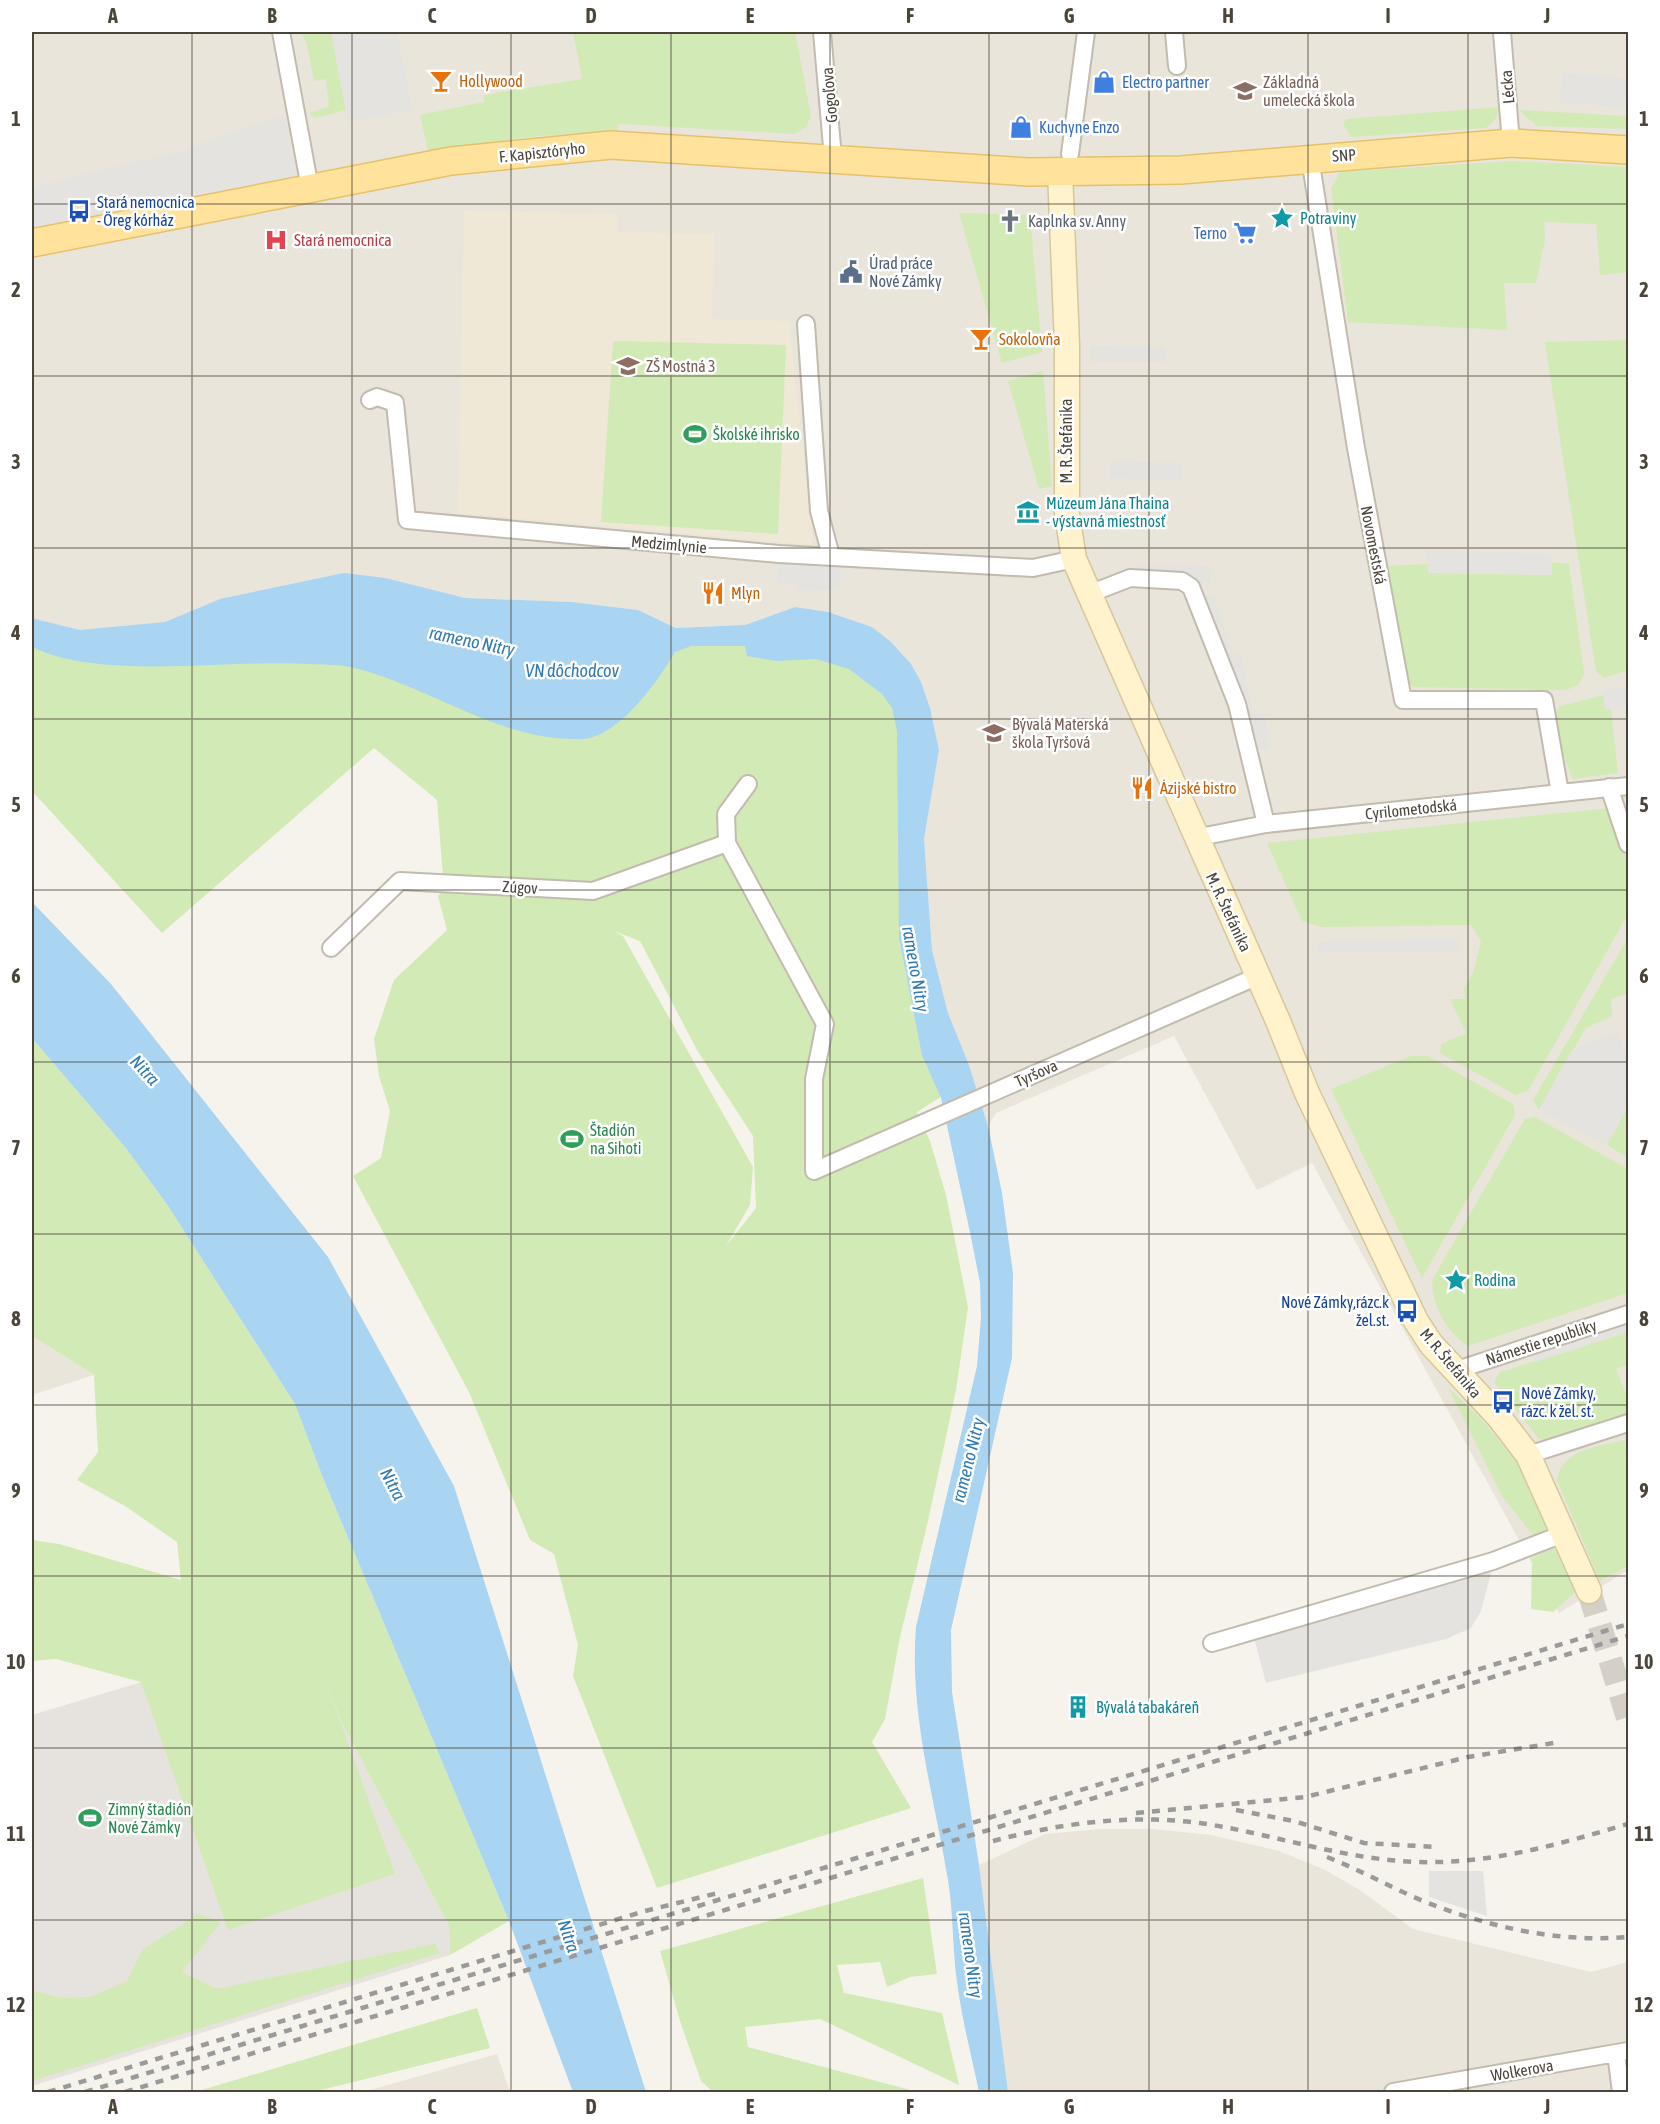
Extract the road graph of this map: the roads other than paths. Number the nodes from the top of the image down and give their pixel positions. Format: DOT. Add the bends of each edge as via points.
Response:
graph roads {
  1 [pos="280,32"];
  2 [pos="822,32"];
  3 [pos="1086,32"];
  4 [pos="1174,32"];
  5 [pos="1502,32"];
  6 [pos="1177,66"];
  7 [pos="1511,143"];
  8 [pos="1629,150"];
  9 [pos="833,158"];
  10 [pos="1310,158"];
  11 [pos="1065,163"];
  12 [pos="310,188"];
  13 [pos="32,243"];
  14 [pos="806,324"];
  15 [pos="370,400"];
  16 [pos="831,556"];
  17 [pos="1074,559"];
  18 [pos="1089,594"];
  19 [pos="748,784"];
  20 [pos="1629,786"];
  21 [pos="1609,787"];
  22 [pos="1560,793"];
  23 [pos="1266,824"];
  24 [pos="1195,838"];
  25 [pos="727,843"];
  26 [pos="1629,844"];
  27 [pos="331,948"];
  28 [pos="1258,976"];
  29 [pos="1629,1314"];
  30 [pos="1454,1371"];
  31 [pos="1629,1423"];
  32 [pos="1528,1455"];
  33 [pos="1563,1534"];
  34 [pos="1589,1591"];
  35 [pos="1212,1643"];
  36 [pos="1622,2052"];
  37 [pos="1393,2092"];
  38 [pos="1621,2092"];
  1 -- 12 [label="street"];
  2 -- 9 [label="street, Gogoľova"];
  3 -- 11 [label="street, M. R. Štefánika"];
  4 -- 6 [label="street"];
  5 -- 7 [label="street, Lécka"];
  7 -- 8 [label="main road, SNP"];
  7 -- 10 [label="main road, SNP"];
  9 -- 11 [label="main road, F. Kapisztóryho"];
  9 -- 12 [label="main road, F. Kapisztóryho" via="611,145 451,161"];
  10 -- 11 [label="main road, SNP" via="1181,170"];
  10 -- 22 [label="street, Novomestská" via="1354,437 1403,700 1544,700"];
  11 -- 17 [label="street, M. R. Štefánika" via="1066,514"];
  12 -- 13 [label="main road, F. Kapisztóryho"];
  14 -- 16 [label="street" via="819,511"];
  15 -- 16 [label="street, Medzimlynie" via="377,397 395,403 407,520"];
  16 -- 17 [label="street, Medzimlynie" via="1033,568"];
  17 -- 18 [label="street, M. R. Štefánika"];
  18 -- 23 [label="street" via="1130,578 1182,582 1191,587 1237,704"];
  18 -- 24 [label="street, M. R. Štefánika"];
  19 -- 25 [label="street" via="726,814"];
  20 -- 21 [label="street, Cyrilometodská"];
  21 -- 22 [label="street, Cyrilometodská"];
  21 -- 26 [label="street"];
  22 -- 23 [label="street, Cyrilometodská"];
  23 -- 24 [label="street, Cyrilometodská"];
  24 -- 28 [label="street, M. R. Štefánika"];
  25 -- 27 [label="street, Zúgov" via="593,891 400,881"];
  25 -- 28 [label="street, Tyršova" via="825,1024 814,1079 814,1171"];
  28 -- 30 [label="street, M. R. Štefánika" via="1307,1093 1416,1321"];
  29 -- 30 [label="street, Námestie republiky"];
  30 -- 32 [label="street, M. R. Štefánika" via="1498,1416"];
  31 -- 32 [label="street"];
  32 -- 33 [label="street, M. R. Štefánika"];
  33 -- 34 [label="street, M. R. Štefánika"];
  33 -- 35 [label="street" via="1493,1565"];
  36 -- 37 [label="street, Wolkerova"];
  36 -- 38 [label="street"];
}
